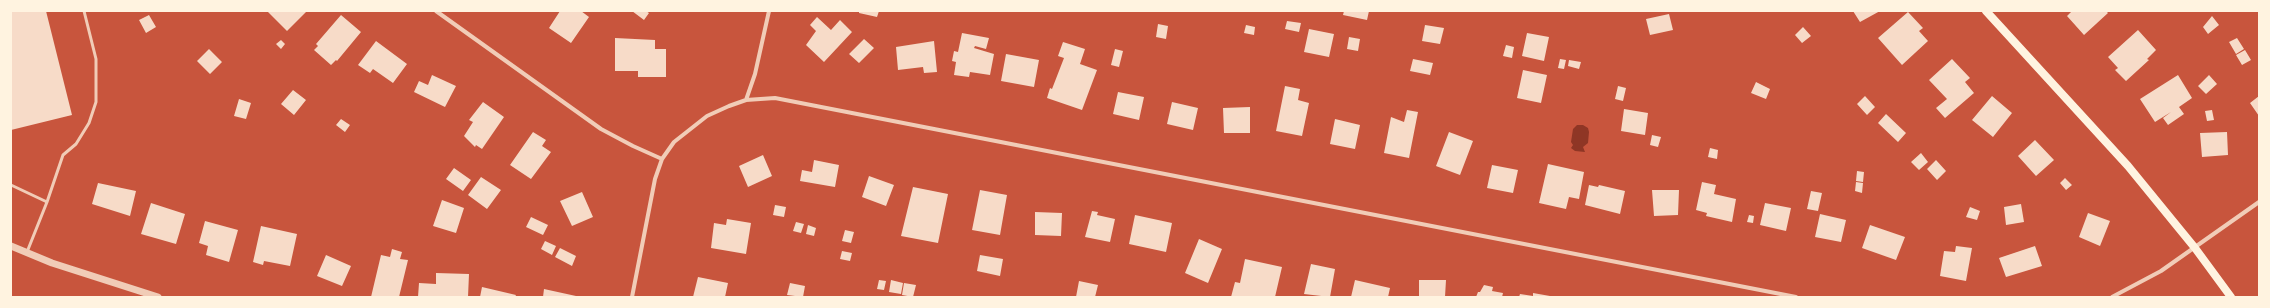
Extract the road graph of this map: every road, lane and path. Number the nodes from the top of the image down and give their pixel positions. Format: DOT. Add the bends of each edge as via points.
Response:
graph roads {
  1 [pos="84,11"];
  2 [pos="436,11"];
  3 [pos="769,11"];
  4 [pos="1986,11"];
  5 [pos="746,100"];
  6 [pos="662,159"];
  7 [pos="11,185"];
  8 [pos="47,202"];
  9 [pos="2259,202"];
  10 [pos="11,246"];
  11 [pos="2195,248"];
  12 [pos="26,253"];
  13 [pos="158,297"];
  14 [pos="632,297"];
  15 [pos="1796,297"];
  16 [pos="2112,297"];
  17 [pos="2232,297"];
  1 -- 8 [label="lane" via="96,59 96,102 89,124 76,144 63,155"];
  2 -- 6 [label="street" via="601,129"];
  3 -- 5 [label="street" via="757,68"];
  4 -- 11 [label="main road" via="2128,166"];
  5 -- 6 [label="street" via="707,116 674,142"];
  5 -- 15 [label="street" via="788,100"];
  6 -- 14 [label="street" via="655,179"];
  7 -- 8 [label="lane"];
  8 -- 12 [label="lane"];
  9 -- 11 [label="street"];
  10 -- 12 [label="street"];
  11 -- 16 [label="street" via="2162,271"];
  11 -- 17 [label="main road"];
  12 -- 13 [label="street"];
}
